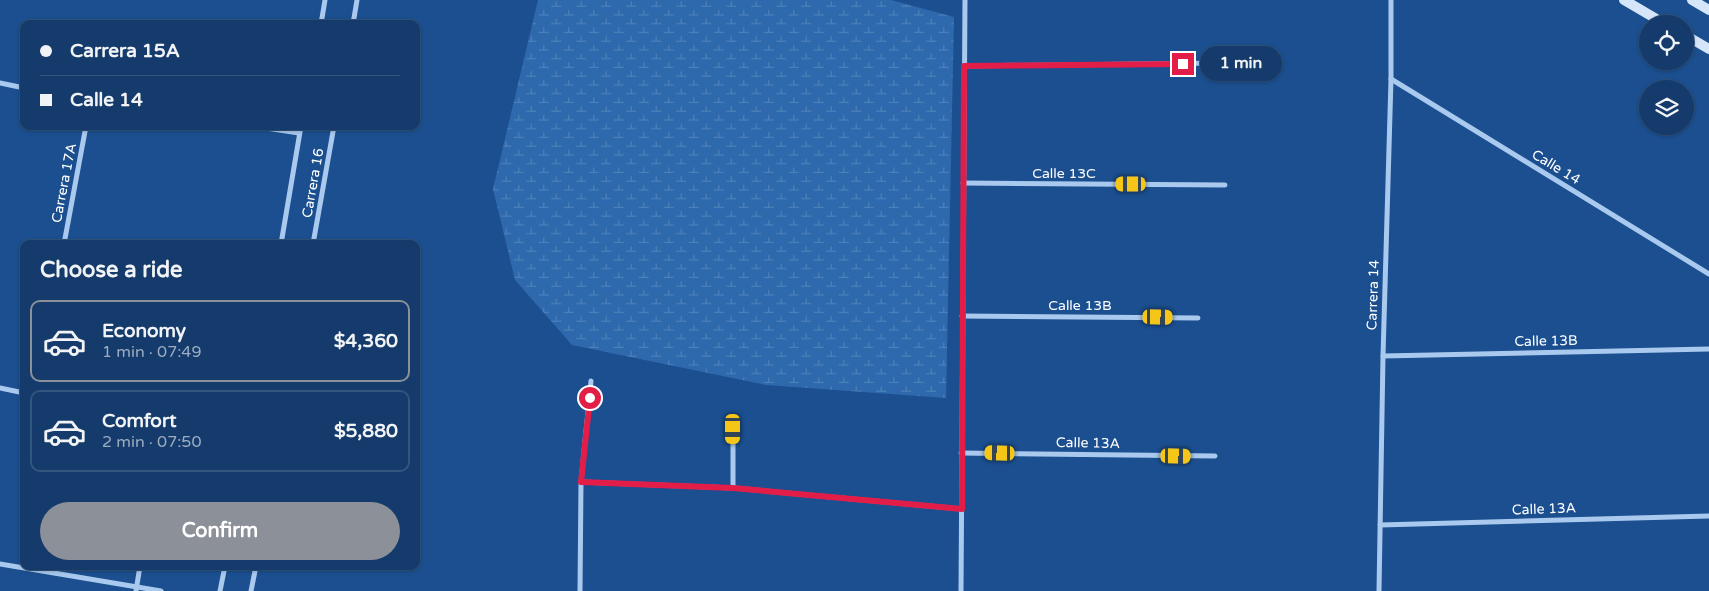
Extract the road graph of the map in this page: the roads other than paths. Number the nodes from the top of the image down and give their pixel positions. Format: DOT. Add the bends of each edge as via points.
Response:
graph roads {
  1 [pos="325,0"];
  2 [pos="357,0"];
  3 [pos="965,0"];
  4 [pos="1391,0"];
  5 [pos="1624,0"];
  6 [pos="1692,0"];
  7 [pos="1709,10"];
  8 [pos="1650,15"];
  9 [pos="321,20"];
  10 [pos="354,20"];
  11 [pos="1694,41"];
  12 [pos="1709,50"];
  13 [pos="1223,63"];
  14 [pos="964,66"];
  15 [pos="1391,79"];
  16 [pos="0,83"];
  17 [pos="20,87"];
  18 [pos="85,130"];
  19 [pos="279,130"];
  20 [pos="300,130"];
  21 [pos="333,130"];
  22 [pos="299,133"];
  23 [pos="963,183"];
  24 [pos="1225,185"];
  25 [pos="65,240"];
  26 [pos="282,240"];
  27 [pos="315,240"];
  28 [pos="1709,274"];
  29 [pos="962,316"];
  30 [pos="1198,318"];
  31 [pos="1709,349"];
  32 [pos="1383,356"];
  33 [pos="591,381"];
  34 [pos="0,388"];
  35 [pos="20,392"];
  36 [pos="733,429"];
  37 [pos="961,453"];
  38 [pos="1215,456"];
  39 [pos="581,482"];
  40 [pos="733,488"];
  41 [pos="962,509"];
  42 [pos="1709,516"];
  43 [pos="1380,524"];
  44 [pos="0,564"];
  45 [pos="20,568"];
  46 [pos="33,570"];
  47 [pos="139,570"];
  48 [pos="224,570"];
  49 [pos="255,570"];
  50 [pos="136,589"];
  51 [pos="161,591"];
  52 [pos="220,591"];
  53 [pos="251,591"];
  54 [pos="580,591"];
  55 [pos="961,591"];
  56 [pos="1379,591"];
  1 -- 9 [label="street"];
  2 -- 10 [label="street"];
  3 -- 14 [label="street"];
  4 -- 15 [label="street, Carrera 14"];
  5 -- 8 [label="street"];
  6 -- 7 [label="street"];
  11 -- 12 [label="street"];
  13 -- 14 [label="street"];
  14 -- 23 [label="street"];
  15 -- 28 [label="street, Calle 14"];
  15 -- 32 [label="street, Carrera 14"];
  16 -- 17 [label="street"];
  18 -- 25 [label="street, Carrera 17A"];
  19 -- 22 [label="street"];
  20 -- 22 [label="street, Carrera 16"];
  21 -- 27 [label="street, Carrera 16"];
  22 -- 26 [label="street, Carrera 16"];
  23 -- 24 [label="street, Calle 13C"];
  23 -- 29 [label="street"];
  29 -- 30 [label="street, Calle 13B"];
  29 -- 37 [label="street"];
  31 -- 32 [label="street, Calle 13B"];
  32 -- 43 [label="street, Carrera 14"];
  33 -- 39 [label="street"];
  34 -- 35 [label="street"];
  36 -- 40 [label="street"];
  37 -- 38 [label="street, Calle 13A"];
  37 -- 41 [label="street"];
  39 -- 40 [label="street"];
  39 -- 54 [label="street"];
  40 -- 41 [label="street"];
  41 -- 55 [label="street"];
  42 -- 43 [label="street, Calle 13A"];
  43 -- 56 [label="street, Carrera 14"];
  44 -- 45 [label="street"];
  46 -- 50 [label="street"];
  47 -- 50 [label="street"];
  48 -- 52 [label="street"];
  49 -- 53 [label="street"];
  50 -- 51 [label="street"];
}
